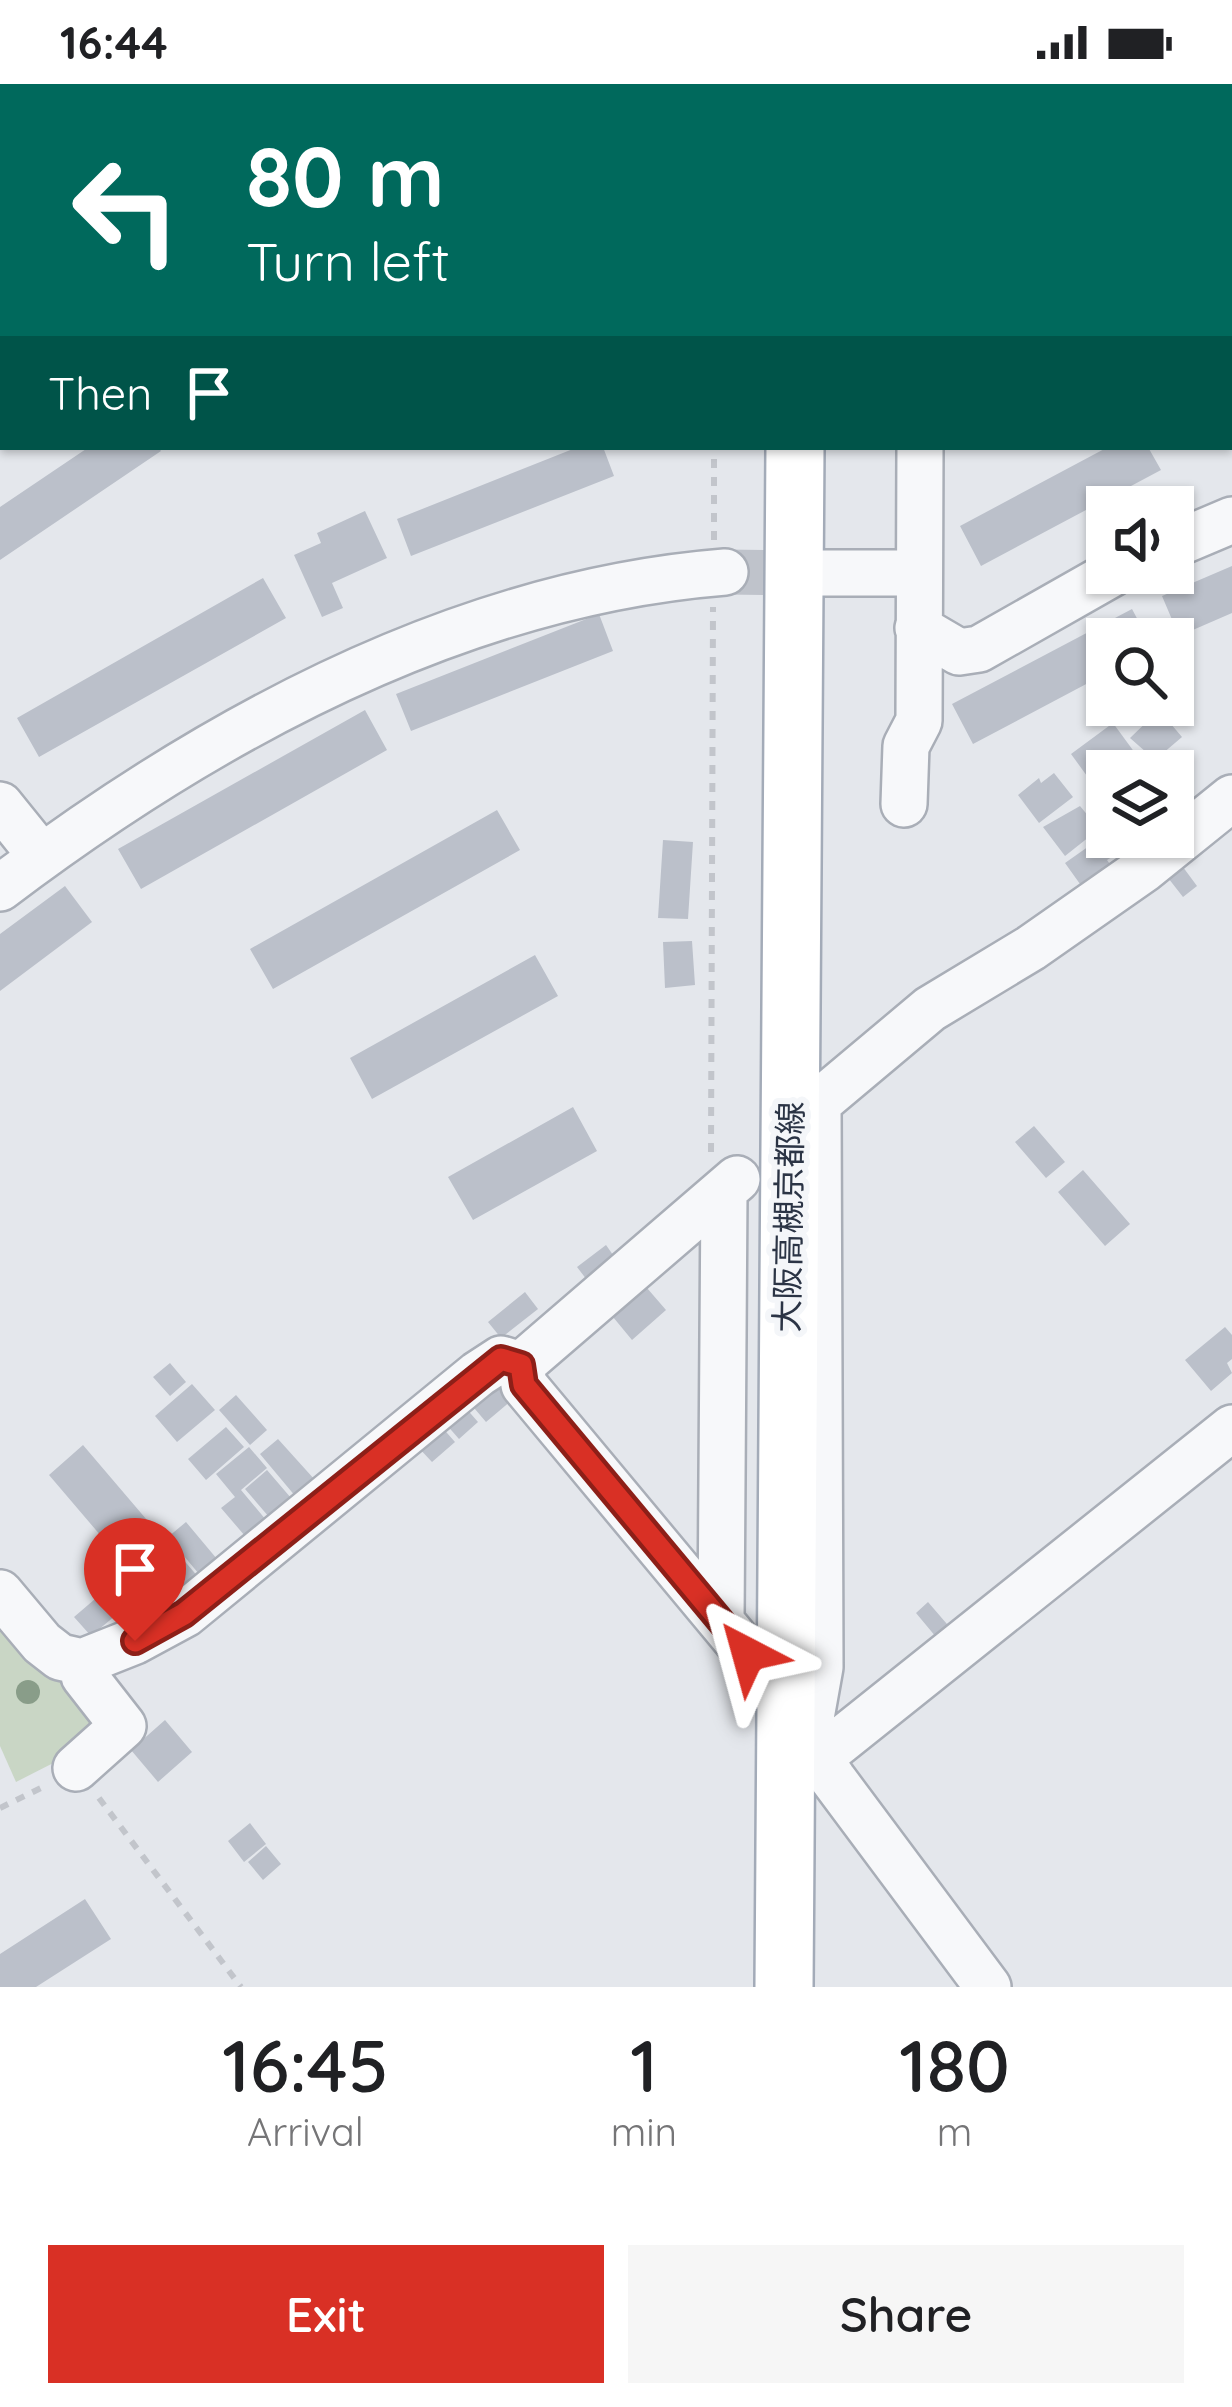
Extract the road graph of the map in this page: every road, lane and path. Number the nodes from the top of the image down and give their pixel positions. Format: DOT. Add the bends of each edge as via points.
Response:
graph roads {
  1 [pos="715,450"];
  2 [pos="758,450"];
  3 [pos="795,450"];
  4 [pos="920,450"];
  5 [pos="1232,520"];
  6 [pos="1194,535"];
  7 [pos="719,573"];
  8 [pos="816,573"];
  9 [pos="918,573"];
  10 [pos="1086,588"];
  11 [pos="918,628"];
  12 [pos="1232,798"];
  13 [pos="904,804"];
  14 [pos="0,805"];
  15 [pos="42,857"];
  16 [pos="0,888"];
  17 [pos="731,1186"];
  18 [pos="521,1365"];
  19 [pos="1232,1428"];
  20 [pos="0,1593"];
  21 [pos="735,1637"];
  22 [pos="82,1662"];
  23 [pos="803,1734"];
  24 [pos="76,1768"];
  25 [pos="0,1808"];
  26 [pos="241,1987"];
  27 [pos="747,1987"];
  28 [pos="784,1987"];
  29 [pos="988,1987"];
  1 -- 7 [label="path"];
  2 -- 21 [label="main road, 大阪高槻京都線"];
  3 -- 23 [label="main road, 大阪高槻京都線"];
  4 -- 9 [label="street"];
  5 -- 6 [label="street"];
  7 -- 15 [label="street" via="544,601 424,642 233,734"];
  7 -- 17 [label="path" via="711,1172"];
  8 -- 9 [label="street"];
  9 -- 11 [label="street"];
  10 -- 11 [label="street" via="979,650 959,652"];
  11 -- 13 [label="street" via="919,721 905,746"];
  12 -- 23 [label="street" via="1031,948 930,1009 818,1103 820,1667"];
  14 -- 15 [label="street"];
  15 -- 16 [label="street"];
  17 -- 18 [label="street"];
  17 -- 21 [label="street"];
  18 -- 21 [label="street" via="524,1385"];
  18 -- 22 [label="street" via="501,1359 478,1374 184,1614"];
  19 -- 23 [label="street"];
  20 -- 22 [label="street" via="50,1651"];
  21 -- 23 [label="street"];
  21 -- 27 [label="main road, 大阪高槻京都線"];
  22 -- 24 [label="street" via="84,1676 124,1726"];
  23 -- 28 [label="main road, 大阪高槻京都線"];
  23 -- 29 [label="street"];
  24 -- 25 [label="path"];
  24 -- 26 [label="path"];
}
